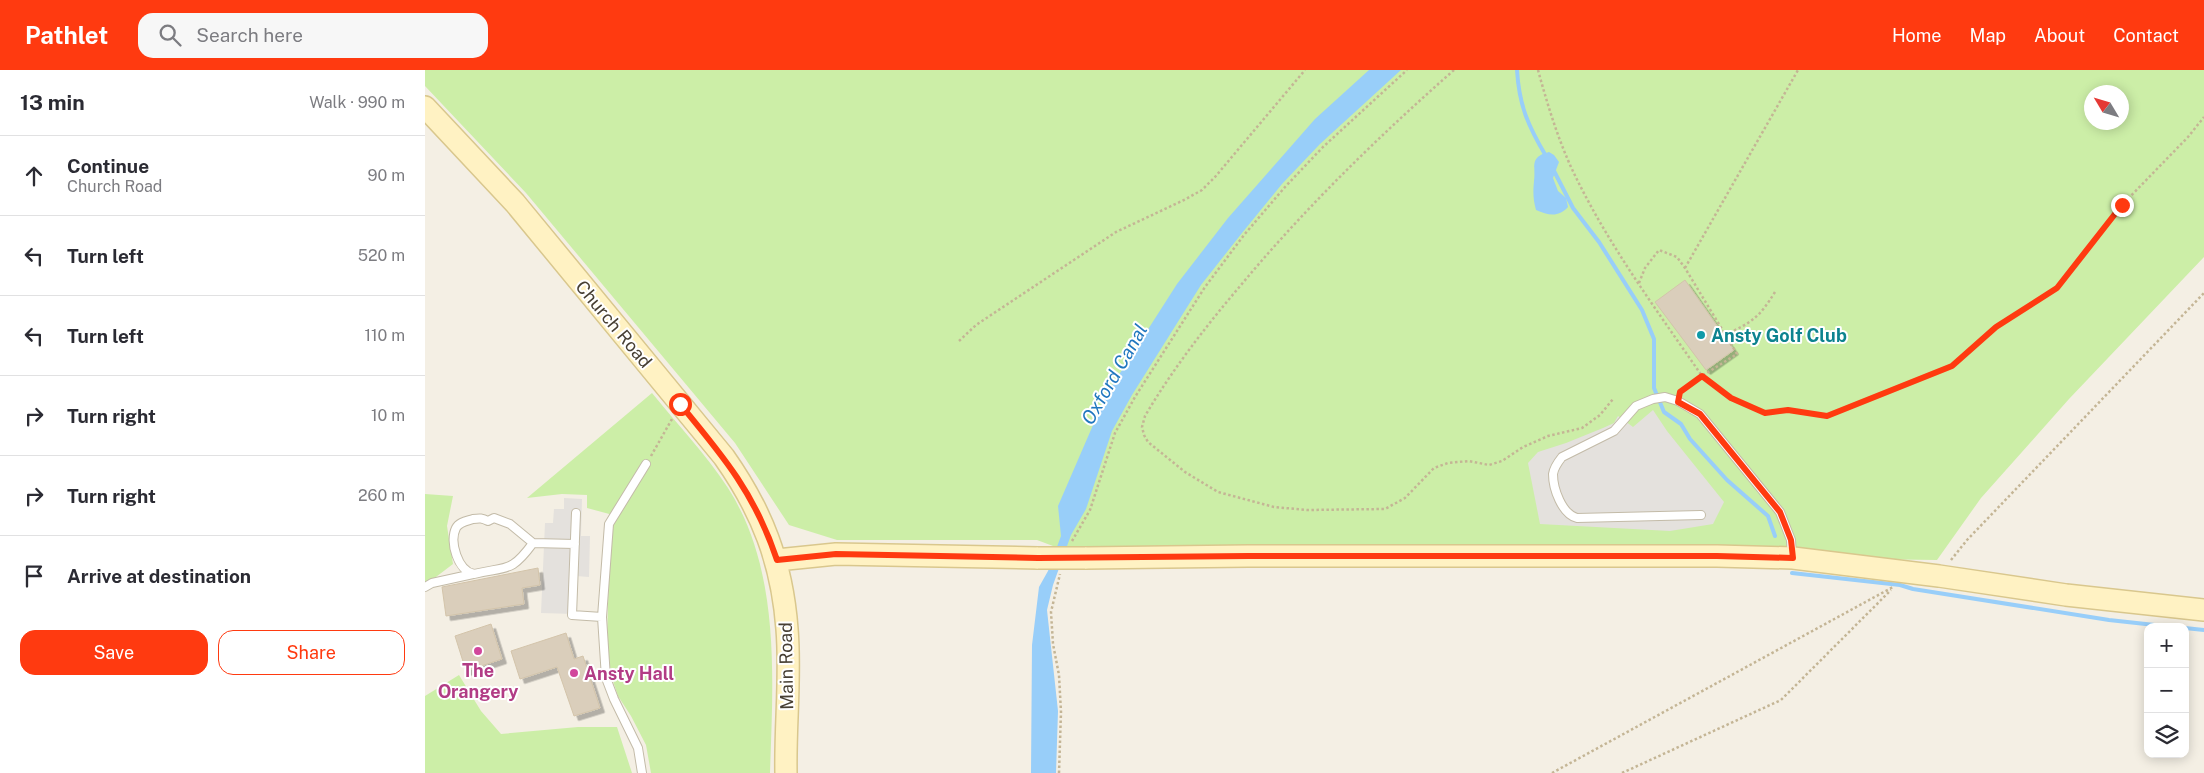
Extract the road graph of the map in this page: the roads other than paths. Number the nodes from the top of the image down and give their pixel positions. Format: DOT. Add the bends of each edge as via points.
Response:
graph roads {
  1 [pos="425,107"];
  2 [pos="646,464"];
  3 [pos="576,513"];
  4 [pos="1701,516"];
  5 [pos="533,543"];
  6 [pos="575,544"];
  7 [pos="1793,558"];
  8 [pos="777,560"];
  9 [pos="475,574"];
  10 [pos="425,588"];
  11 [pos="2204,610"];
  12 [pos="602,617"];
  13 [pos="642,773"];
  14 [pos="786,773"];
  1 -- 8 [label="main road, Church Road" via="515,203 724,457 743,484"];
  2 -- 12 [label="lane" via="609,524"];
  3 -- 6 [label="lane"];
  4 -- 7 [label="lane" via="1571,516 1561,502 1553,474 1556,464 1562,457 1605,437 1635,406 1665,397 1678,402 1700,414 1780,512 1791,540"];
  5 -- 6 [label="lane"];
  5 -- 9 [label="lane" via="513,566"];
  5 -- 9 [label="lane" via="510,524 494,518 460,524 455,539 458,561 468,573"];
  6 -- 12 [label="lane" via="572,615"];
  7 -- 8 [label="main road, bridge" via="1248,556 1078,551 1038,558 836,554"];
  7 -- 11 [label="main road"];
  8 -- 14 [label="main road, Main Road" via="787,629"];
  9 -- 10 [label="lane" via="432,583"];
  12 -- 13 [label="lane" via="606,678 638,748"];
}
